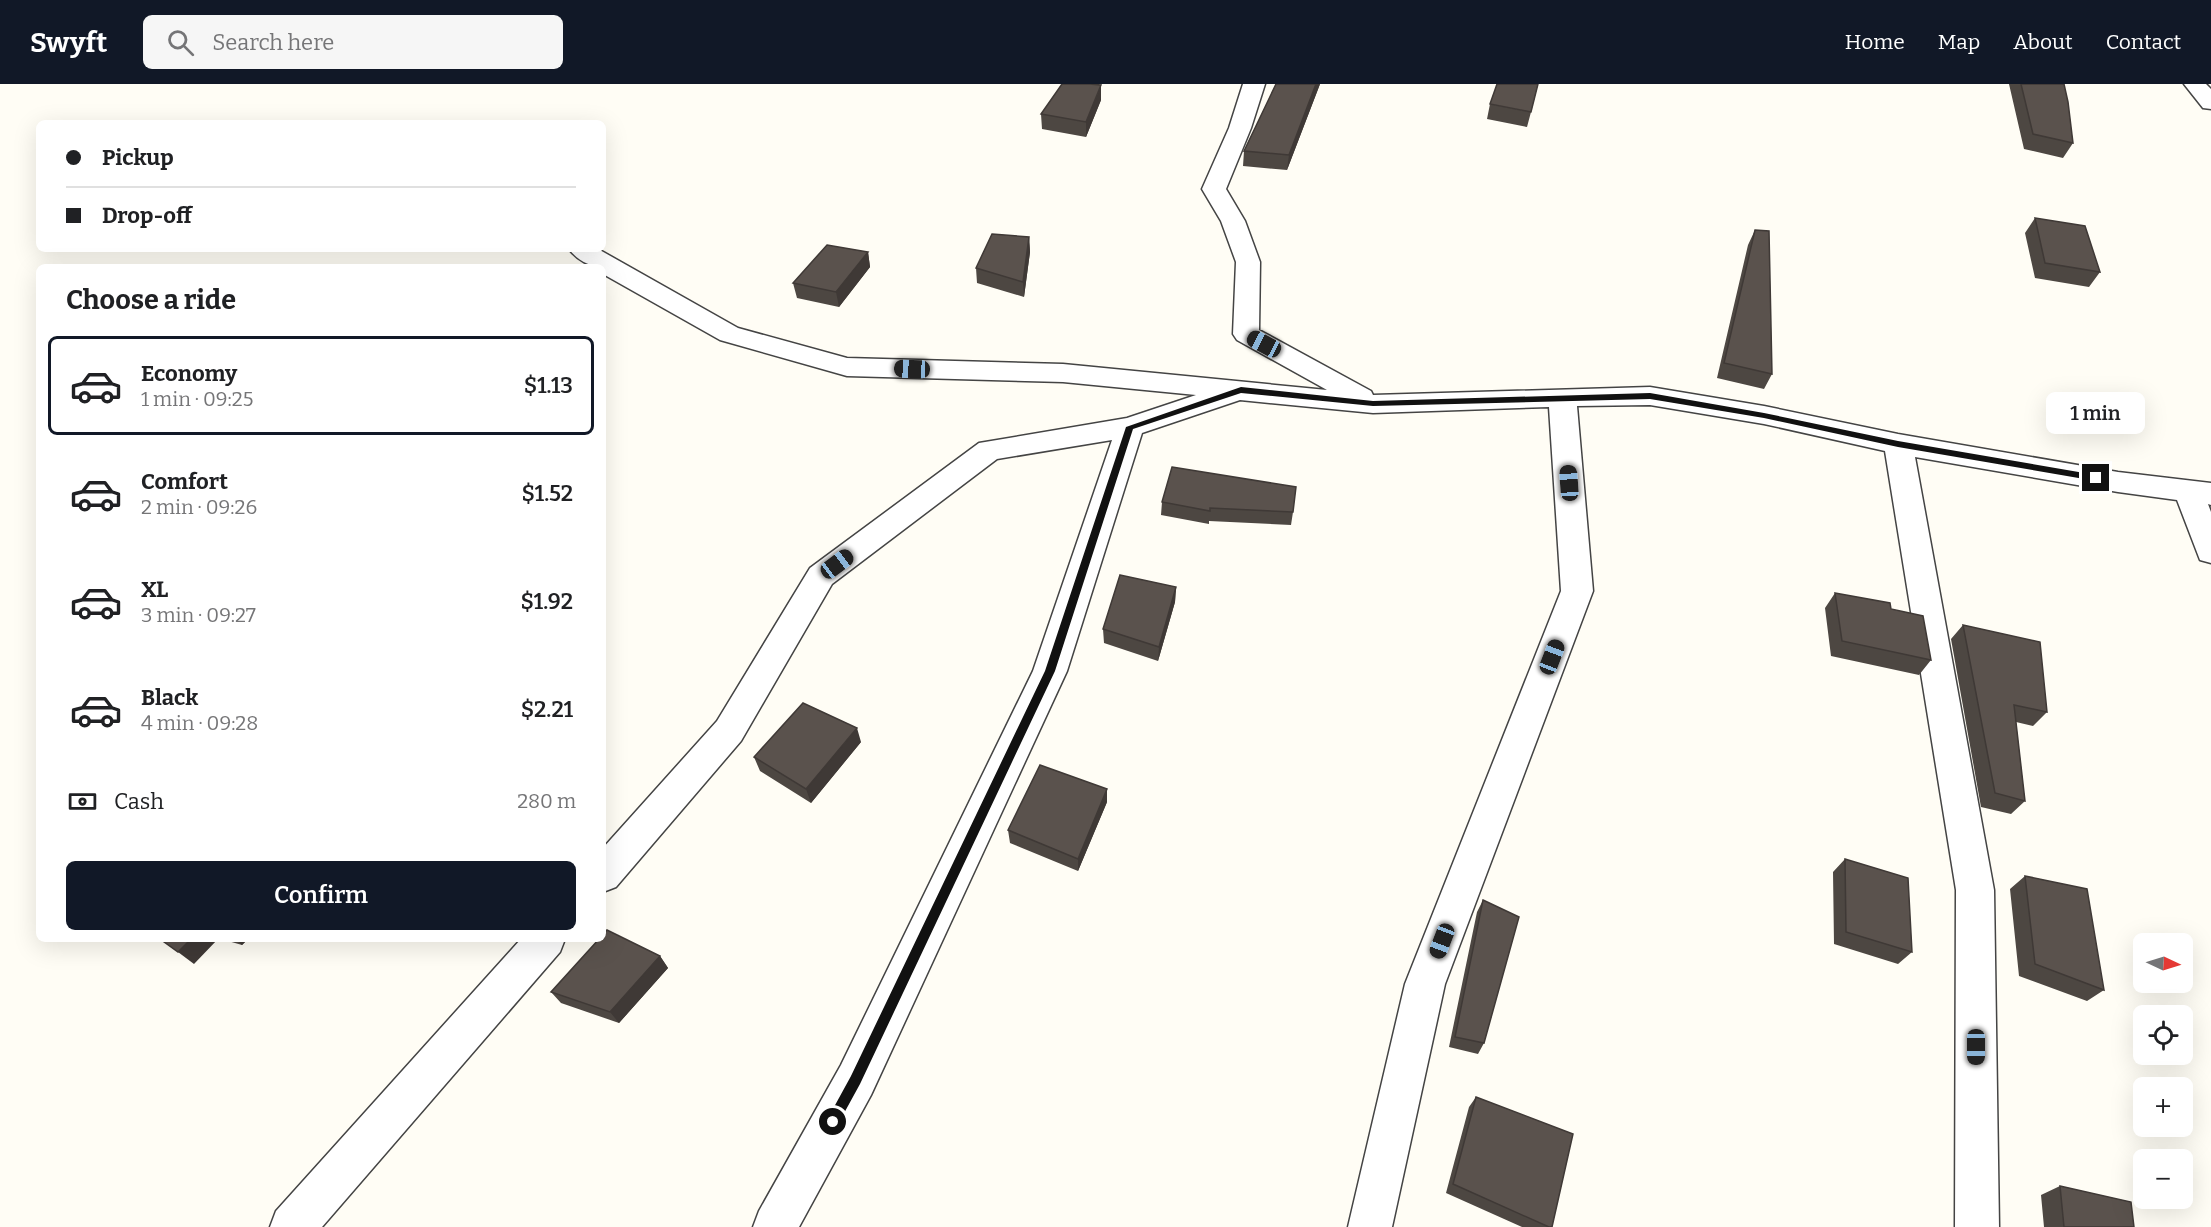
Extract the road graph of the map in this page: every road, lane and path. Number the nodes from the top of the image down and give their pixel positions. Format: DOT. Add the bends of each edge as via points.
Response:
graph roads {
  1 [pos="1254,84"];
  2 [pos="2195,84"];
  3 [pos="2211,103"];
  4 [pos="586,252"];
  5 [pos="604,264"];
  6 [pos="606,265"];
  7 [pos="1241,390"];
  8 [pos="1562,397"];
  9 [pos="1373,404"];
  10 [pos="1130,427"];
  11 [pos="1898,444"];
  12 [pos="2200,492"];
  13 [pos="2211,552"];
  14 [pos="606,871"];
  15 [pos="543,942"];
  16 [pos="292,1227"];
  17 [pos="775,1227"];
  18 [pos="1370,1227"];
  19 [pos="1977,1227"];
  1 -- 9 [label="street" via="1214,189 1233,220 1248,262 1246,334"];
  2 -- 3 [label="street"];
  4 -- 5 [label="street"];
  6 -- 7 [label="street" via="729,334 847,367 1063,373"];
  7 -- 9 [label="street"];
  7 -- 10 [label="street"];
  8 -- 9 [label="street"];
  8 -- 11 [label="street" via="1650,396 1764,415"];
  8 -- 18 [label="street" via="1577,591 1425,984"];
  10 -- 14 [label="street" via="989,450 821,576 729,731"];
  10 -- 17 [label="street" via="1050,671 856,1080"];
  11 -- 12 [label="street"];
  11 -- 19 [label="street" via="1975,890"];
  12 -- 13 [label="street"];
  15 -- 16 [label="street"];
}
